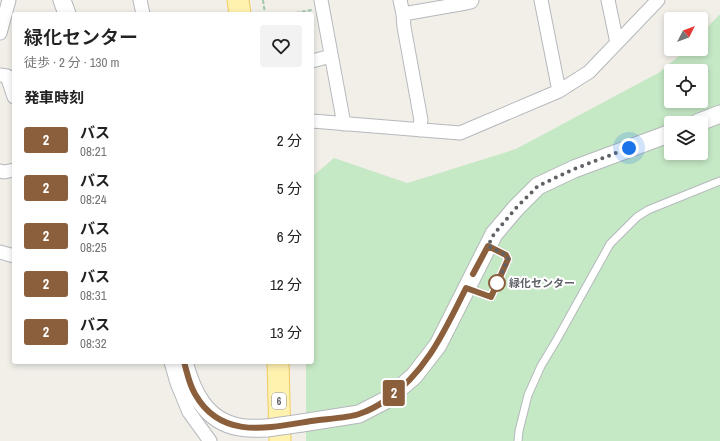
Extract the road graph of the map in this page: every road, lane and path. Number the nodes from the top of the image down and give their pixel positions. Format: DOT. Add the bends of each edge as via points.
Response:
graph roads {
  1 [pos="9,0"];
  2 [pos="62,0"];
  3 [pos="140,0"];
  4 [pos="238,0"];
  5 [pos="263,0"];
  6 [pos="400,0"];
  7 [pos="472,0"];
  8 [pos="541,0"];
  9 [pos="608,0"];
  10 [pos="658,0"];
  11 [pos="322,4"];
  12 [pos="66,12"];
  13 [pos="143,12"];
  14 [pos="240,12"];
  15 [pos="265,12"];
  16 [pos="296,12"];
  17 [pos="403,14"];
  18 [pos="0,33"];
  19 [pos="617,43"];
  20 [pos="332,56"];
  21 [pos="314,60"];
  22 [pos="0,75"];
  23 [pos="12,91"];
  24 [pos="559,91"];
  25 [pos="720,114"];
  26 [pos="708,119"];
  27 [pos="314,122"];
  28 [pos="344,124"];
  29 [pos="419,130"];
  30 [pos="664,136"];
  31 [pos="12,170"];
  32 [pos="0,171"];
  33 [pos="720,181"];
  34 [pos="488,246"];
  35 [pos="0,252"];
  36 [pos="12,255"];
  37 [pos="466,288"];
  38 [pos="171,364"];
  39 [pos="185,364"];
  40 [pos="278,364"];
  41 [pos="273,435"];
  42 [pos="210,441"];
  43 [pos="518,441"];
  1 -- 18 [label="street"];
  2 -- 12 [label="street"];
  3 -- 13 [label="street"];
  4 -- 14 [label="main road"];
  5 -- 15 [label="path"];
  6 -- 17 [label="street"];
  7 -- 17 [label="street"];
  8 -- 24 [label="street"];
  9 -- 19 [label="street"];
  10 -- 19 [label="street"];
  11 -- 16 [label="path"];
  11 -- 20 [label="street"];
  17 -- 29 [label="street" via="421,120"];
  19 -- 24 [label="street" via="589,72"];
  20 -- 21 [label="street"];
  20 -- 28 [label="street"];
  22 -- 23 [label="street" via="7,76"];
  24 -- 29 [label="street" via="460,133"];
  25 -- 26 [label="street"];
  27 -- 28 [label="street"];
  28 -- 29 [label="street"];
  30 -- 34 [label="street" via="574,169 538,186 494,234"];
  31 -- 32 [label="street"];
  33 -- 43 [label="lane" via="648,210 636,217 610,244 541,366 528,395"];
  34 -- 37 [label="street"];
  34 -- 37 [label="lane" via="506,255 508,259 491,297"];
  35 -- 36 [label="street"];
  37 -- 41 [label="street, bridge" via="438,345 414,376 386,400 359,414 302,423"];
  38 -- 42 [label="street" via="189,412"];
  39 -- 41 [label="street" via="194,393 205,408 216,417 238,427"];
  40 -- 41 [label="main road, 6"];
}
